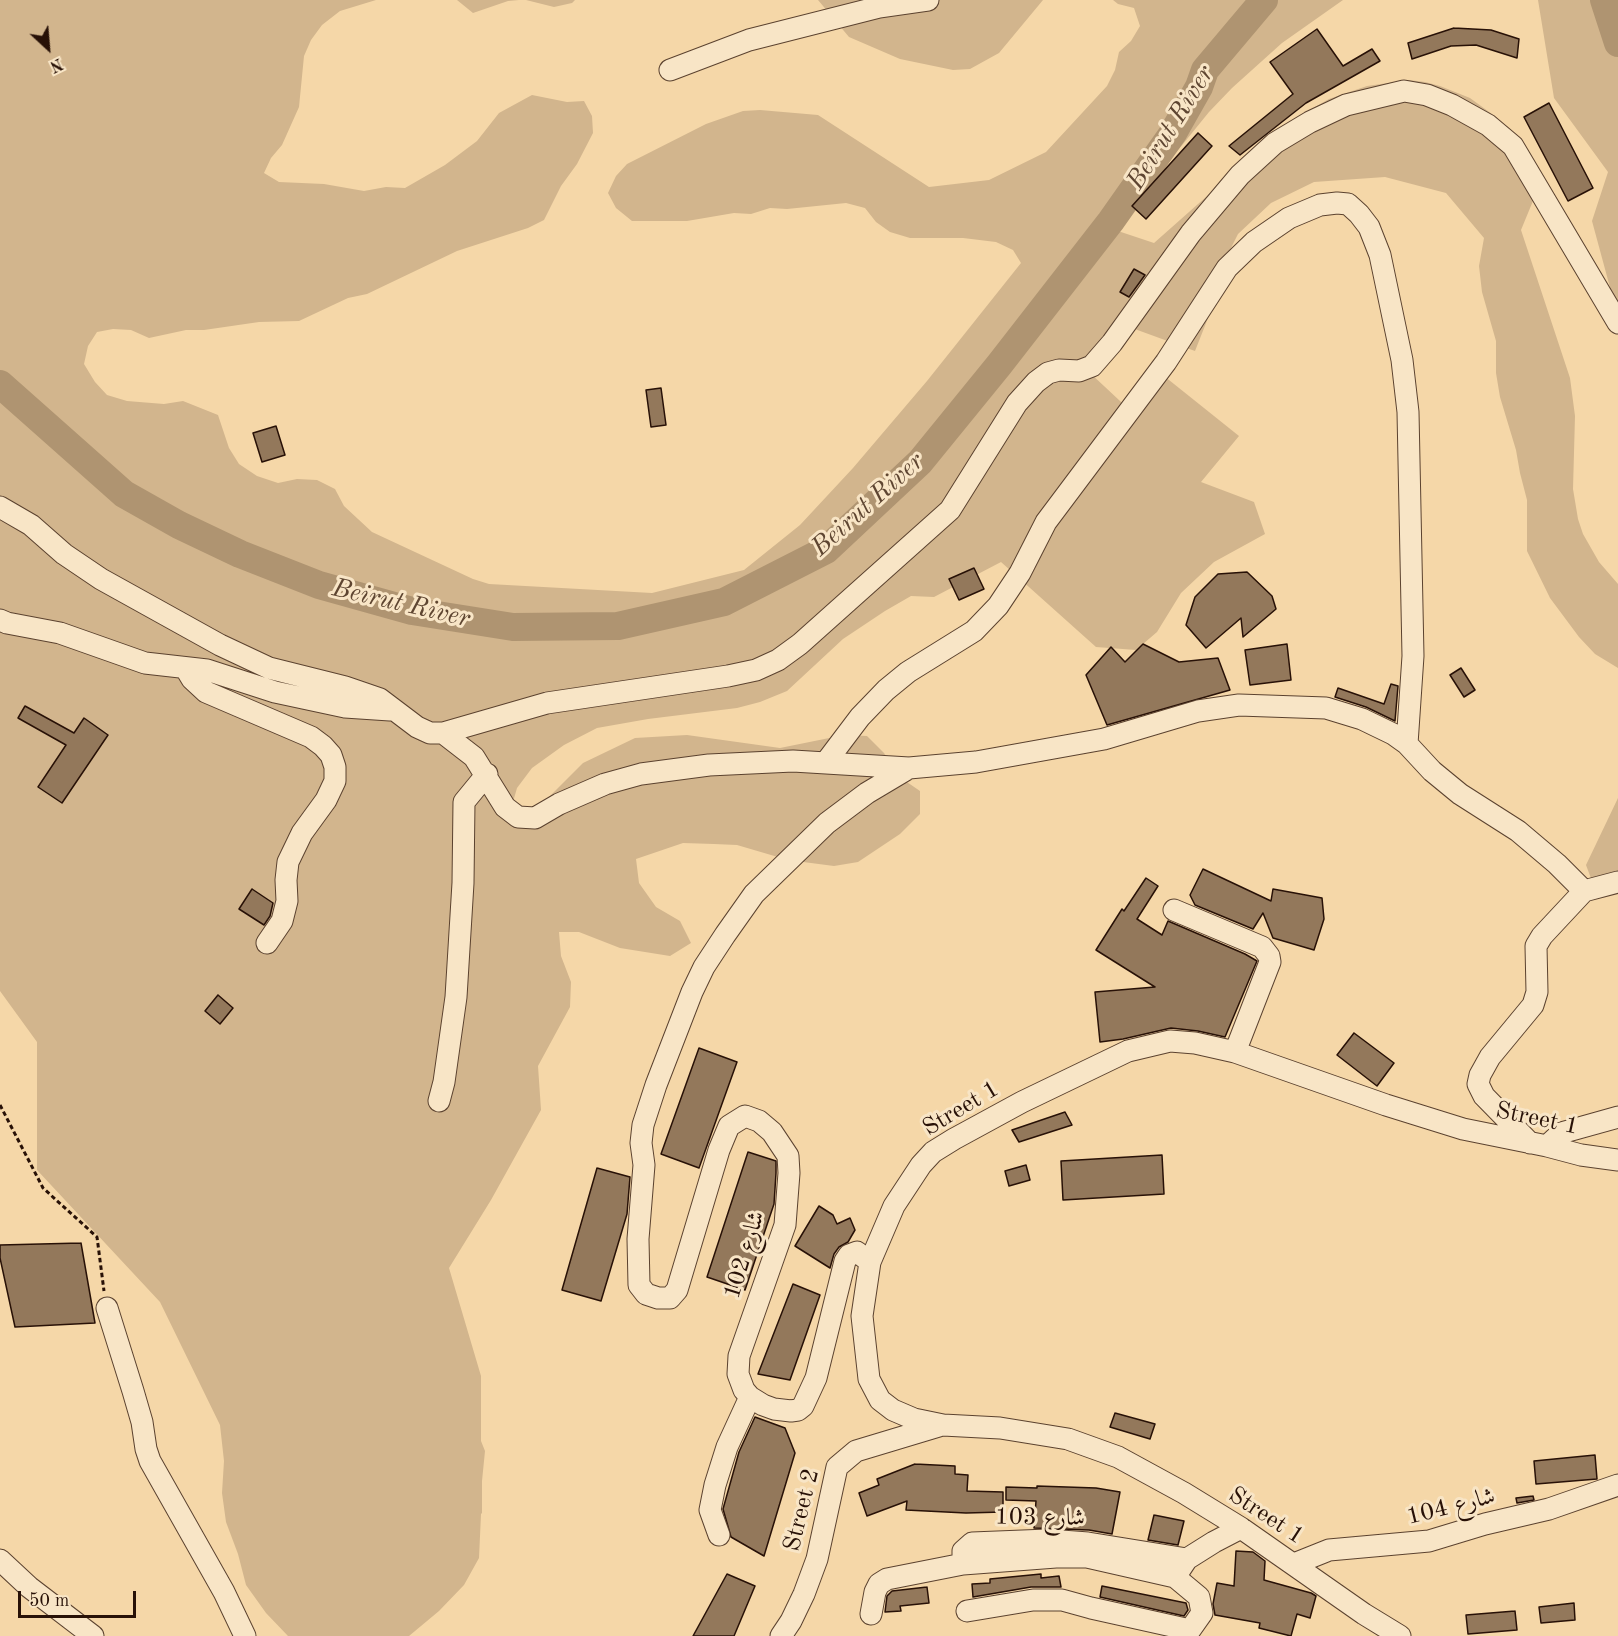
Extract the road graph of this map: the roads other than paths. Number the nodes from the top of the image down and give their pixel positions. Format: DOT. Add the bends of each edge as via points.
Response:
graph roads {
  1 [pos="928,0"];
  2 [pos="670,70"];
  3 [pos="1618,323"];
  4 [pos="0,507"];
  5 [pos="0,620"];
  6 [pos="186,669"];
  7 [pos="397,711"];
  8 [pos="443,733"];
  9 [pos="1407,744"];
  10 [pos="826,762"];
  11 [pos="909,768"];
  12 [pos="487,774"];
  13 [pos="1618,882"];
  14 [pos="1584,891"];
  15 [pos="1174,910"];
  16 [pos="267,943"];
  17 [pos="1235,1052"];
  18 [pos="439,1101"];
  19 [pos="1618,1117"];
  20 [pos="1539,1144"];
  21 [pos="1618,1160"];
  22 [pos="870,1262"];
  23 [pos="107,1308"];
  24 [pos="750,1397"];
  25 [pos="943,1425"];
  26 [pos="1618,1485"];
  27 [pos="1241,1528"];
  28 [pos="719,1534"];
  29 [pos="1187,1559"];
  30 [pos="0,1560"];
  31 [pos="963,1564"];
  32 [pos="1294,1564"];
  33 [pos="1174,1577"];
  34 [pos="967,1611"];
  35 [pos="871,1614"];
  36 [pos="93,1636"];
  37 [pos="245,1636"];
  38 [pos="781,1636"];
  39 [pos="1400,1636"];
  1 -- 2 [label="street" via="879,7 749,40"];
  3 -- 8 [label="street" via="1513,146 1488,125 1435,99 1404,91 1346,105 1275,143 1240,175 1092,366 1048,373 1036,382 1017,404 950,510 778,660 728,676 547,703"];
  4 -- 7 [label="street" via="32,525 64,554 101,579 220,645 269,668 380,699"];
  5 -- 6 [label="street" via="60,633 145,663"];
  6 -- 7 [label="street" via="207,670 275,692 345,707"];
  6 -- 16 [label="street" via="206,692 311,738 331,755 335,767 335,781 326,800 302,833 288,862 282,921"];
  7 -- 8 [label="street" via="417,727"];
  8 -- 12 [label="street" via="474,757"];
  9 -- 10 [label="street" via="1413,656 1408,412 1402,360 1380,255 1369,226 1348,204 1336,203 1289,218 1254,242 1227,268 1166,362 1046,522 998,606 974,631 886,690"];
  9 -- 11 [label="street" via="1362,719 1326,708 1239,705 1198,711 1104,739 976,762"];
  9 -- 14 [label="street" via="1431,771 1518,831"];
  10 -- 11 [label="street"];
  10 -- 12 [label="street" via="709,765 641,774 605,784 536,818 518,817 505,807"];
  11 -- 24 [label="street, شارع 102" via="827,823 754,894 704,967 643,1125 639,1285 646,1294 658,1298 670,1298 677,1290 729,1126 745,1116 759,1121 788,1155 785,1225 739,1356 738,1374"];
  12 -- 18 [label="street" via="464,802 456,998"];
  13 -- 14 [label="street"];
  14 -- 20 [label="street" via="1536,946 1537,992 1533,1005 1490,1058 1478,1084 1484,1096"];
  15 -- 17 [label="street" via="1262,947 1269,956"];
  17 -- 20 [label="street, Street 1" via="1429,1119"];
  17 -- 22 [label="street, Street 1" via="1170,1041 1128,1051 954,1139 933,1152 908,1184"];
  19 -- 20 [label="street" via="1561,1133"];
  20 -- 21 [label="street, Street 1"];
  22 -- 24 [label="street" via="856,1252 845,1261 816,1378 803,1407 791,1412 774,1409"];
  22 -- 25 [label="street, Street 1" via="862,1316 865,1354 874,1390 893,1410"];
  23 -- 37 [label="street" via="150,1461"];
  24 -- 28 [label="street" via="715,1485 710,1510"];
  25 -- 27 [label="street, Street 1" via="1017,1431 1096,1448 1143,1470"];
  25 -- 38 [label="street, Street 2" via="856,1451 837,1467 817,1558 804,1594"];
  26 -- 32 [label="street, شارع 104" via="1549,1509 1429,1541 1329,1550"];
  27 -- 29 [label="street"];
  27 -- 32 [label="street, Street 1"];
  29 -- 31 [label="street, شارع 103" via="1048,1540 972,1543 963,1551"];
  29 -- 33 [label="street"];
  30 -- 36 [label="street"];
  31 -- 33 [label="street" via="1087,1557"];
  31 -- 35 [label="street" via="887,1579 875,1592"];
  32 -- 39 [label="street, Street 1"];
  33 -- 34 [label="street" via="1199,1597 1202,1613 1190,1630 1062,1600 1033,1600"];
}
